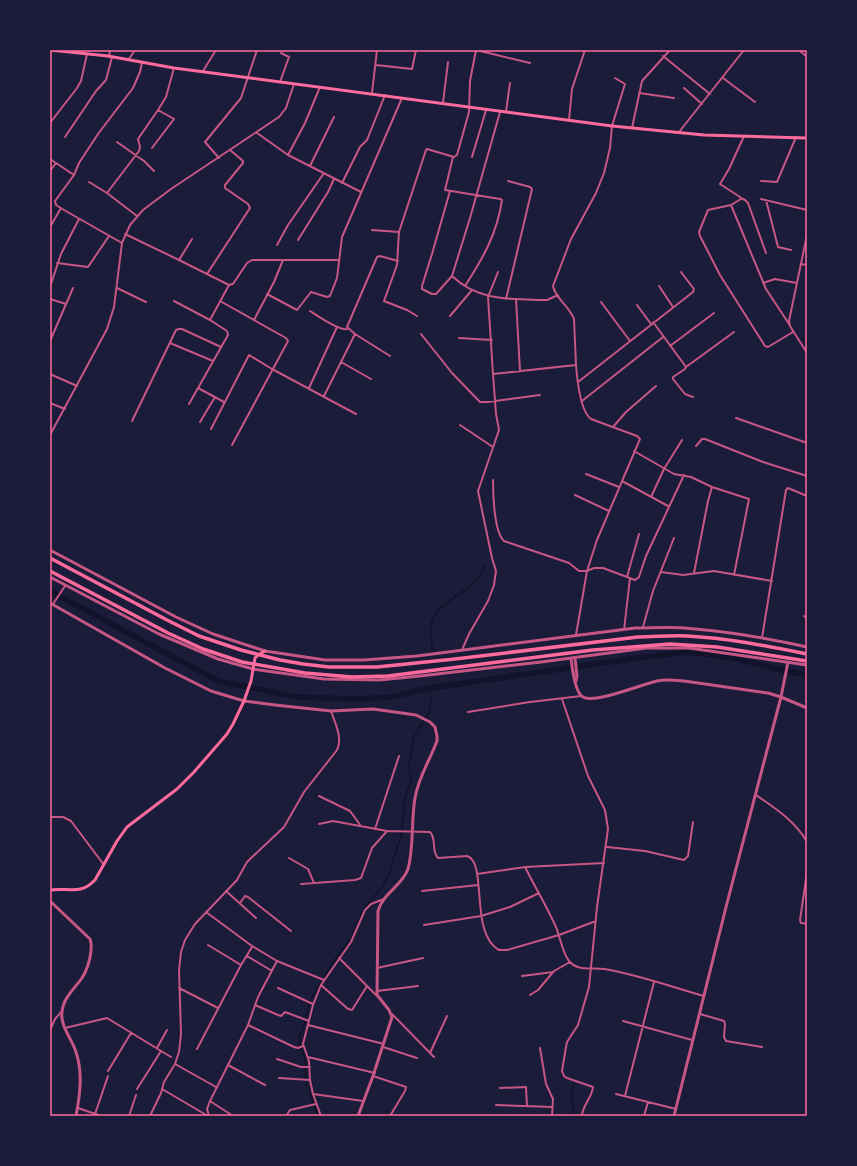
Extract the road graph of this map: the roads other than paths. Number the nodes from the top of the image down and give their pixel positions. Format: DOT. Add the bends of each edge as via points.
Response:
graph roads {
  1 [pos="50,50"];
  2 [pos="55,50"];
  3 [pos="110,50"];
  4 [pos="135,50"];
  5 [pos="216,50"];
  6 [pos="257,50"];
  7 [pos="268,50"];
  8 [pos="272,50"];
  9 [pos="377,50"];
  10 [pos="416,50"];
  11 [pos="476,50"];
  12 [pos="585,50"];
  13 [pos="670,50"];
  14 [pos="744,50"];
  15 [pos="799,50"];
  16 [pos="281,53"];
  17 [pos="87,54"];
  18 [pos="664,56"];
  19 [pos="110,57"];
  20 [pos="807,57"];
  21 [pos="129,60"];
  22 [pos="142,62"];
  23 [pos="448,62"];
  24 [pos="530,63"];
  25 [pos="376,64"];
  26 [pos="174,68"];
  27 [pos="203,71"];
  28 [pos="247,77"];
  29 [pos="723,77"];
  30 [pos="615,78"];
  31 [pos="280,82"];
  32 [pos="510,83"];
  33 [pos="294,84"];
  34 [pos="320,87"];
  35 [pos="684,88"];
  36 [pos="639,92"];
  37 [pos="372,93"];
  38 [pos="710,94"];
  39 [pos="385,95"];
  40 [pos="402,97"];
  41 [pos="674,98"];
  42 [pos="755,102"];
  43 [pos="443,103"];
  44 [pos="702,104"];
  45 [pos="469,107"];
  46 [pos="158,110"];
  47 [pos="486,110"];
  48 [pos="500,112"];
  49 [pos="506,112"];
  50 [pos="334,117"];
  51 [pos="569,120"];
  52 [pos="50,123"];
  53 [pos="612,126"];
  54 [pos="632,128"];
  55 [pos="257,133"];
  56 [pos="678,133"];
  57 [pos="744,136"];
  58 [pos="65,137"];
  59 [pos="796,138"];
  60 [pos="807,138"];
  61 [pos="117,142"];
  62 [pos="152,148"];
  63 [pos="230,150"];
  64 [pos="136,155"];
  65 [pos="288,155"];
  66 [pos="453,157"];
  67 [pos="472,157"];
  68 [pos="219,158"];
  69 [pos="50,159"];
  70 [pos="56,163"];
  71 [pos="310,166"];
  72 [pos="50,171"];
  73 [pos="154,171"];
  74 [pos="324,173"];
  75 [pos="74,175"];
  76 [pos="334,179"];
  77 [pos="508,181"];
  78 [pos="762,181"];
  79 [pos="89,182"];
  80 [pos="342,183"];
  81 [pos="450,191"];
  82 [pos="361,192"];
  83 [pos="107,193"];
  84 [pos="476,195"];
  85 [pos="741,198"];
  86 [pos="761,199"];
  87 [pos="766,200"];
  88 [pos="731,205"];
  89 [pos="61,208"];
  90 [pos="807,210"];
  91 [pos="137,216"];
  92 [pos="79,219"];
  93 [pos="50,227"];
  94 [pos="372,230"];
  95 [pos="399,232"];
  96 [pos="125,234"];
  97 [pos="807,235"];
  98 [pos="109,236"];
  99 [pos="192,239"];
  100 [pos="298,240"];
  101 [pos="122,243"];
  102 [pos="277,245"];
  103 [pos="791,250"];
  104 [pos="766,253"];
  105 [pos="179,260"];
  106 [pos="283,260"];
  107 [pos="338,260"];
  108 [pos="398,261"];
  109 [pos="57,263"];
  110 [pos="801,264"];
  111 [pos="807,265"];
  112 [pos="498,272"];
  113 [pos="682,272"];
  114 [pos="207,274"];
  115 [pos="452,276"];
  116 [pos="763,283"];
  117 [pos="797,283"];
  118 [pos="229,285"];
  119 [pos="465,286"];
  120 [pos="659,286"];
  121 [pos="50,287"];
  122 [pos="73,288"];
  123 [pos="116,288"];
  124 [pos="472,290"];
  125 [pos="267,294"];
  126 [pos="558,295"];
  127 [pos="488,297"];
  128 [pos="50,299"];
  129 [pos="506,299"];
  130 [pos="516,299"];
  131 [pos="174,301"];
  132 [pos="220,301"];
  133 [pos="146,302"];
  134 [pos="601,302"];
  135 [pos="66,304"];
  136 [pos="637,305"];
  137 [pos="673,307"];
  138 [pos="310,311"];
  139 [pos="714,313"];
  140 [pos="417,316"];
  141 [pos="450,316"];
  142 [pos="210,320"];
  143 [pos="254,320"];
  144 [pos="652,323"];
  145 [pos="789,324"];
  146 [pos="337,327"];
  147 [pos="348,329"];
  148 [pos="734,332"];
  149 [pos="793,332"];
  150 [pos="355,334"];
  151 [pos="421,334"];
  152 [pos="663,337"];
  153 [pos="459,338"];
  154 [pos="492,340"];
  155 [pos="50,341"];
  156 [pos="630,341"];
  157 [pos="169,343"];
  158 [pos="670,346"];
  159 [pos="221,347"];
  160 [pos="807,353"];
  161 [pos="390,356"];
  162 [pos="213,361"];
  163 [pos="341,362"];
  164 [pos="576,365"];
  165 [pos="686,367"];
  166 [pos="272,369"];
  167 [pos="520,371"];
  168 [pos="50,374"];
  169 [pos="493,374"];
  170 [pos="371,379"];
  171 [pos="578,382"];
  172 [pos="77,386"];
  173 [pos="656,386"];
  174 [pos="198,388"];
  175 [pos="309,388"];
  176 [pos="540,395"];
  177 [pos="215,397"];
  178 [pos="324,397"];
  179 [pos="693,397"];
  180 [pos="496,400"];
  181 [pos="582,401"];
  182 [pos="224,402"];
  183 [pos="50,403"];
  184 [pos="189,404"];
  185 [pos="65,409"];
  186 [pos="356,414"];
  187 [pos="736,418"];
  188 [pos="132,421"];
  189 [pos="200,422"];
  190 [pos="460,425"];
  191 [pos="613,427"];
  192 [pos="211,428"];
  193 [pos="50,435"];
  194 [pos="682,440"];
  195 [pos="807,443"];
  196 [pos="232,445"];
  197 [pos="696,446"];
  198 [pos="493,447"];
  199 [pos="634,451"];
  200 [pos="664,469"];
  201 [pos="586,474"];
  202 [pos="684,475"];
  203 [pos="807,476"];
  204 [pos="493,480"];
  205 [pos="622,481"];
  206 [pos="619,487"];
  207 [pos="712,487"];
  208 [pos="575,495"];
  209 [pos="807,496"];
  210 [pos="651,497"];
  211 [pos="668,506"];
  212 [pos="609,511"];
  213 [pos="639,534"];
  214 [pos="674,538"];
  215 [pos="50,550"];
  216 [pos="50,558"];
  217 [pos="50,570"];
  218 [pos="587,571"];
  219 [pos="661,572"];
  220 [pos="694,573"];
  221 [pos="734,575"];
  222 [pos="50,577"];
  223 [pos="627,577"];
  224 [pos="630,578"];
  225 [pos="772,581"];
  226 [pos="64,587"];
  227 [pos="51,604"];
  228 [pos="804,616"];
  229 [pos="807,618"];
  230 [pos="643,628"];
  231 [pos="624,630"];
  232 [pos="576,636"];
  233 [pos="762,638"];
  234 [pos="807,647"];
  235 [pos="462,650"];
  236 [pos="265,652"];
  237 [pos="807,654"];
  238 [pos="571,658"];
  239 [pos="575,658"];
  240 [pos="807,661"];
  241 [pos="788,663"];
  242 [pos="807,665"];
  243 [pos="253,669"];
  244 [pos="576,678"];
  245 [pos="581,696"];
  246 [pos="781,696"];
  247 [pos="562,699"];
  248 [pos="244,701"];
  249 [pos="807,708"];
  250 [pos="331,711"];
  251 [pos="468,712"];
  252 [pos="399,756"];
  253 [pos="756,795"];
  254 [pos="319,796"];
  255 [pos="50,817"];
  256 [pos="693,822"];
  257 [pos="319,824"];
  258 [pos="361,826"];
  259 [pos="375,829"];
  260 [pos="387,831"];
  261 [pos="410,831"];
  262 [pos="807,842"];
  263 [pos="607,847"];
  264 [pos="289,858"];
  265 [pos="604,863"];
  266 [pos="104,865"];
  267 [pos="525,867"];
  268 [pos="807,872"];
  269 [pos="477,874"];
  270 [pos="314,883"];
  271 [pos="301,884"];
  272 [pos="478,885"];
  273 [pos="50,890"];
  274 [pos="226,891"];
  275 [pos="422,891"];
  276 [pos="539,893"];
  277 [pos="384,899"];
  278 [pos="50,901"];
  279 [pos="240,903"];
  280 [pos="206,912"];
  281 [pos="481,916"];
  282 [pos="256,918"];
  283 [pos="596,921"];
  284 [pos="807,924"];
  285 [pos="424,925"];
  286 [pos="291,931"];
  287 [pos="559,935"];
  288 [pos="208,945"];
  289 [pos="252,946"];
  290 [pos="247,956"];
  291 [pos="339,958"];
  292 [pos="423,958"];
  293 [pos="277,961"];
  294 [pos="570,962"];
  295 [pos="241,965"];
  296 [pos="377,968"];
  297 [pos="592,968"];
  298 [pos="272,971"];
  299 [pos="554,971"];
  300 [pos="522,976"];
  301 [pos="324,980"];
  302 [pos="654,982"];
  303 [pos="321,985"];
  304 [pos="367,986"];
  305 [pos="418,986"];
  306 [pos="179,988"];
  307 [pos="278,988"];
  308 [pos="377,991"];
  309 [pos="530,995"];
  310 [pos="704,996"];
  311 [pos="378,998"];
  312 [pos="312,1004"];
  313 [pos="255,1005"];
  314 [pos="218,1008"];
  315 [pos="62,1011"];
  316 [pos="391,1014"];
  317 [pos="700,1014"];
  318 [pos="447,1016"];
  319 [pos="308,1021"];
  320 [pos="623,1022"];
  321 [pos="248,1025"];
  322 [pos="308,1025"];
  323 [pos="642,1027"];
  324 [pos="65,1028"];
  325 [pos="50,1030"];
  326 [pos="167,1030"];
  327 [pos="131,1032"];
  328 [pos="693,1041"];
  329 [pos="383,1045"];
  330 [pos="302,1047"];
  331 [pos="762,1047"];
  332 [pos="157,1048"];
  333 [pos="540,1048"];
  334 [pos="197,1049"];
  335 [pos="160,1051"];
  336 [pos="430,1053"];
  337 [pos="171,1057"];
  338 [pos="308,1057"];
  339 [pos="434,1057"];
  340 [pos="417,1058"];
  341 [pos="277,1059"];
  342 [pos="175,1064"];
  343 [pos="228,1065"];
  344 [pos="309,1067"];
  345 [pos="108,1071"];
  346 [pos="374,1074"];
  347 [pos="108,1076"];
  348 [pos="279,1078"];
  349 [pos="309,1080"];
  350 [pos="265,1085"];
  351 [pos="216,1088"];
  352 [pos="500,1088"];
  353 [pos="137,1089"];
  354 [pos="162,1089"];
  355 [pos="313,1094"];
  356 [pos="616,1094"];
  357 [pos="136,1095"];
  358 [pos="625,1096"];
  359 [pos="210,1101"];
  360 [pos="365,1102"];
  361 [pos="648,1102"];
  362 [pos="315,1104"];
  363 [pos="496,1105"];
  364 [pos="527,1106"];
  365 [pos="553,1107"];
  366 [pos="78,1108"];
  367 [pos="676,1109"];
  368 [pos="95,1114"];
  369 [pos="76,1116"];
  370 [pos="101,1116"];
  371 [pos="129,1116"];
  372 [pos="150,1116"];
  373 [pos="209,1116"];
  374 [pos="233,1116"];
  375 [pos="286,1116"];
  376 [pos="322,1116"];
  377 [pos="358,1116"];
  378 [pos="390,1116"];
  379 [pos="552,1116"];
  380 [pos="582,1116"];
  381 [pos="644,1116"];
  382 [pos="674,1116"];
  1 -- 2 [label="main road"];
  2 -- 17 [label="main road"];
  3 -- 19 [label="street"];
  4 -- 21 [label="street"];
  5 -- 27 [label="street"];
  6 -- 28 [label="street"];
  7 -- 8 [label="street"];
  9 -- 25 [label="street"];
  10 -- 25 [label="street" via="412,69"];
  11 -- 24 [label="street"];
  11 -- 45 [label="street" via="470,81"];
  12 -- 51 [label="street" via="572,89"];
  13 -- 18 [label="street"];
  14 -- 29 [label="street"];
  15 -- 20 [label="street"];
  16 -- 31 [label="street" via="289,57"];
  17 -- 19 [label="main road"];
  17 -- 52 [label="street" via="81,81"];
  18 -- 36 [label="street" via="643,80"];
  18 -- 38 [label="street"];
  19 -- 21 [label="main road"];
  19 -- 58 [label="street" via="106,80"];
  21 -- 22 [label="main road"];
  22 -- 26 [label="main road"];
  22 -- 75 [label="street" via="135,85 98,134"];
  23 -- 43 [label="street"];
  25 -- 37 [label="street"];
  26 -- 27 [label="main road"];
  26 -- 46 [label="street" via="168,90"];
  27 -- 28 [label="main road"];
  28 -- 31 [label="main road"];
  28 -- 68 [label="street" via="241,98 205,142"];
  29 -- 38 [label="street"];
  29 -- 42 [label="street"];
  30 -- 53 [label="street" via="625,84"];
  31 -- 33 [label="main road"];
  32 -- 49 [label="street"];
  33 -- 34 [label="main road"];
  33 -- 55 [label="street" via="283,113"];
  34 -- 37 [label="main road"];
  34 -- 65 [label="street"];
  35 -- 44 [label="street"];
  36 -- 41 [label="street"];
  36 -- 54 [label="street"];
  37 -- 39 [label="main road"];
  38 -- 44 [label="street"];
  39 -- 40 [label="main road"];
  39 -- 80 [label="street" via="367,140 360,147"];
  40 -- 43 [label="main road"];
  40 -- 82 [label="street"];
  43 -- 45 [label="main road"];
  44 -- 56 [label="street"];
  45 -- 47 [label="main road"];
  45 -- 66 [label="street" via="457,155"];
  46 -- 62 [label="street" via="174,119"];
  46 -- 64 [label="street" via="138,139 140,149"];
  47 -- 48 [label="main road"];
  47 -- 67 [label="street"];
  48 -- 49 [label="main road"];
  48 -- 84 [label="street"];
  49 -- 51 [label="main road"];
  50 -- 71 [label="street"];
  51 -- 53 [label="main road"];
  53 -- 54 [label="main road"];
  53 -- 126 [label="street" via="604,173 566,250 553,286"];
  54 -- 56 [label="main road"];
  55 -- 63 [label="street"];
  55 -- 65 [label="street"];
  56 -- 57 [label="main road"];
  57 -- 59 [label="main road"];
  57 -- 85 [label="street" via="720,184"];
  59 -- 60 [label="main road"];
  59 -- 78 [label="street" via="777,182"];
  61 -- 64 [label="street"];
  63 -- 68 [label="street"];
  63 -- 114 [label="street" via="243,163 225,188 250,208"];
  64 -- 73 [label="street"];
  64 -- 83 [label="street"];
  65 -- 71 [label="street"];
  66 -- 81 [label="street" via="445,188"];
  66 -- 95 [label="street" via="426,150"];
  68 -- 91 [label="street" via="171,189"];
  69 -- 70 [label="street"];
  70 -- 72 [label="street"];
  70 -- 75 [label="street"];
  71 -- 74 [label="street"];
  74 -- 76 [label="street"];
  74 -- 102 [label="street"];
  75 -- 89 [label="street" via="55,201"];
  76 -- 80 [label="street"];
  76 -- 100 [label="street"];
  77 -- 129 [label="street" via="532,189"];
  79 -- 83 [label="street"];
  80 -- 82 [label="street"];
  81 -- 84 [label="street"];
  81 -- 115 [label="street" via="422,289 436,294"];
  82 -- 107 [label="street" via="342,237"];
  83 -- 91 [label="street"];
  84 -- 115 [label="street"];
  84 -- 119 [label="street" via="500,199 502,202 489,246"];
  85 -- 88 [label="street"];
  85 -- 104 [label="street" via="748,203"];
  86 -- 87 [label="street"];
  87 -- 90 [label="street"];
  87 -- 103 [label="street" via="778,247"];
  88 -- 116 [label="street"];
  88 -- 149 [label="street" via="708,210 699,232 700,236 720,275 765,346 768,347"];
  89 -- 92 [label="street"];
  89 -- 93 [label="street"];
  91 -- 96 [label="street"];
  92 -- 98 [label="street"];
  92 -- 109 [label="street"];
  94 -- 95 [label="street"];
  95 -- 108 [label="street"];
  96 -- 101 [label="street"];
  96 -- 105 [label="street"];
  97 -- 110 [label="street"];
  98 -- 101 [label="street"];
  98 -- 109 [label="street" via="88,267"];
  99 -- 105 [label="street"];
  101 -- 123 [label="street"];
  105 -- 114 [label="street"];
  106 -- 107 [label="street"];
  106 -- 118 [label="street" via="249,261 233,284"];
  106 -- 125 [label="street"];
  107 -- 125 [label="street" via="336,282 329,296 311,292 297,310"];
  108 -- 140 [label="street" via="384,302"];
  108 -- 147 [label="street" via="377,257 347,324"];
  109 -- 121 [label="street"];
  110 -- 111 [label="street"];
  110 -- 117 [label="street"];
  112 -- 127 [label="street"];
  113 -- 137 [label="street" via="694,290"];
  114 -- 118 [label="street"];
  115 -- 119 [label="street"];
  116 -- 117 [label="street" via="775,279"];
  116 -- 145 [label="street"];
  117 -- 145 [label="street"];
  118 -- 132 [label="street"];
  119 -- 124 [label="street"];
  120 -- 137 [label="street"];
  122 -- 135 [label="street"];
  123 -- 133 [label="street"];
  123 -- 172 [label="street" via="112,317"];
  124 -- 127 [label="street"];
  124 -- 141 [label="street"];
  125 -- 143 [label="street"];
  126 -- 130 [label="street" via="540,300"];
  126 -- 164 [label="street" via="574,319"];
  127 -- 129 [label="street"];
  127 -- 154 [label="street"];
  128 -- 135 [label="street"];
  129 -- 130 [label="street"];
  130 -- 167 [label="street"];
  131 -- 142 [label="street"];
  132 -- 142 [label="street"];
  132 -- 143 [label="street"];
  134 -- 156 [label="street"];
  135 -- 155 [label="street"];
  136 -- 144 [label="street"];
  137 -- 144 [label="street"];
  138 -- 146 [label="street"];
  139 -- 158 [label="street"];
  142 -- 159 [label="street" via="228,333"];
  143 -- 166 [label="street" via="287,339"];
  144 -- 152 [label="street"];
  144 -- 156 [label="street"];
  145 -- 149 [label="street"];
  146 -- 147 [label="street"];
  146 -- 175 [label="street"];
  147 -- 150 [label="street"];
  148 -- 165 [label="street"];
  149 -- 160 [label="street"];
  150 -- 161 [label="street"];
  150 -- 163 [label="street"];
  151 -- 180 [label="street" via="477,399 483,403"];
  152 -- 158 [label="street"];
  152 -- 181 [label="street"];
  153 -- 154 [label="street"];
  154 -- 169 [label="street"];
  156 -- 171 [label="street"];
  157 -- 159 [label="street" via="179,328"];
  157 -- 162 [label="street"];
  157 -- 188 [label="street"];
  158 -- 165 [label="street"];
  159 -- 162 [label="street"];
  162 -- 174 [label="street"];
  163 -- 170 [label="street"];
  163 -- 178 [label="street"];
  164 -- 167 [label="street"];
  164 -- 171 [label="street"];
  165 -- 179 [label="street" via="673,378 685,394"];
  166 -- 175 [label="street"];
  166 -- 182 [label="street" via="248,355"];
  166 -- 196 [label="street"];
  167 -- 169 [label="street"];
  168 -- 172 [label="street"];
  169 -- 180 [label="street"];
  171 -- 181 [label="street"];
  172 -- 185 [label="street"];
  173 -- 191 [label="street"];
  174 -- 177 [label="street"];
  174 -- 184 [label="street"];
  175 -- 178 [label="street"];
  176 -- 180 [label="street"];
  177 -- 182 [label="street"];
  177 -- 189 [label="street"];
  178 -- 186 [label="street"];
  180 -- 198 [label="street" via="499,430"];
  181 -- 191 [label="street" via="589,418"];
  182 -- 192 [label="street"];
  183 -- 185 [label="street"];
  185 -- 193 [label="street"];
  187 -- 195 [label="street"];
  190 -- 198 [label="street"];
  191 -- 199 [label="street" via="639,437"];
  194 -- 200 [label="street"];
  197 -- 203 [label="street" via="705,439 762,462"];
  198 -- 235 [label="street" via="478,494 496,571 488,601 468,634"];
  199 -- 200 [label="street"];
  199 -- 205 [label="street"];
  200 -- 202 [label="street" via="675,475"];
  200 -- 210 [label="street"];
  201 -- 206 [label="street"];
  202 -- 207 [label="street"];
  202 -- 211 [label="street"];
  204 -- 218 [label="street" via="493,506 502,540 569,563 579,571"];
  205 -- 206 [label="street"];
  205 -- 210 [label="street"];
  206 -- 212 [label="street"];
  207 -- 220 [label="street"];
  207 -- 221 [label="street" via="749,499"];
  208 -- 212 [label="street"];
  209 -- 225 [label="street" via="788,488 786,490"];
  210 -- 211 [label="street"];
  211 -- 224 [label="street" via="639,577 637,580"];
  212 -- 218 [label="street"];
  213 -- 223 [label="street"];
  214 -- 219 [label="street"];
  215 -- 236 [label="street" via="182,620"];
  216 -- 237 [label="highway" via="199,636 241,650 303,664 377,667 664,636 720,639"];
  217 -- 240 [label="highway" via="203,649 242,662 305,673 388,676 593,650 670,644 718,647"];
  218 -- 223 [label="street" via="603,568"];
  218 -- 232 [label="street"];
  219 -- 220 [label="street" via="682,576"];
  219 -- 230 [label="street"];
  220 -- 221 [label="street" via="714,571"];
  221 -- 225 [label="street"];
  222 -- 226 [label="street"];
  223 -- 224 [label="street"];
  224 -- 231 [label="street"];
  225 -- 233 [label="street"];
  226 -- 227 [label="street"];
  226 -- 243 [label="street" via="159,634"];
  227 -- 248 [label="street" via="184,678 211,691"];
  228 -- 229 [label="street"];
  230 -- 231 [label="street"];
  230 -- 233 [label="street" via="685,628"];
  231 -- 232 [label="street"];
  232 -- 235 [label="street"];
  233 -- 234 [label="street"];
  235 -- 236 [label="street" via="364,660 325,660"];
  236 -- 243 [label="main road" via="255,658"];
  238 -- 239 [label="street"];
  238 -- 243 [label="street" via="379,680 324,679"];
  238 -- 244 [label="street"];
  239 -- 241 [label="street" via="646,648 689,648"];
  239 -- 244 [label="street"];
  241 -- 242 [label="street"];
  241 -- 246 [label="street"];
  243 -- 248 [label="main road"];
  244 -- 245 [label="street"];
  245 -- 246 [label="street" via="589,699 669,680"];
  245 -- 247 [label="street"];
  246 -- 249 [label="street"];
  246 -- 253 [label="street"];
  247 -- 251 [label="street"];
  247 -- 263 [label="street" via="588,776 605,810"];
  248 -- 250 [label="street"];
  248 -- 266 [label="main road" via="227,734 171,795 127,827"];
  250 -- 261 [label="street" via="373,709 416,715 430,722 435,728 438,736 417,789"];
  250 -- 274 [label="street" via="340,746 304,792 284,827 250,858 237,880"];
  252 -- 259 [label="street"];
  253 -- 262 [label="street" via="782,813"];
  253 -- 310 [label="street"];
  254 -- 258 [label="street" via="347,809"];
  255 -- 266 [label="street" via="63,816 71,821"];
  256 -- 263 [label="street" via="688,856 684,860 645,850"];
  257 -- 258 [label="street" via="333,821"];
  258 -- 259 [label="street"];
  259 -- 260 [label="street"];
  260 -- 261 [label="street"];
  260 -- 270 [label="street" via="372,848 362,878"];
  261 -- 269 [label="street" via="432,834 438,858 470,857 474,861"];
  261 -- 277 [label="street" via="408,869 402,880"];
  263 -- 265 [label="street"];
  264 -- 270 [label="street" via="308,869"];
  265 -- 267 [label="street"];
  265 -- 283 [label="street"];
  266 -- 273 [label="main road" via="95,880 86,888"];
  267 -- 269 [label="street"];
  267 -- 276 [label="street"];
  268 -- 284 [label="street" via="800,920 801,923"];
  269 -- 272 [label="street"];
  270 -- 271 [label="street"];
  272 -- 275 [label="street"];
  272 -- 281 [label="street"];
  274 -- 279 [label="street"];
  274 -- 280 [label="street"];
  276 -- 281 [label="street" via="510,907"];
  276 -- 287 [label="street"];
  277 -- 291 [label="street" via="371,904 365,910 353,937"];
  277 -- 296 [label="street" via="377,918"];
  278 -- 315 [label="street" via="91,942 85,972 67,997"];
  279 -- 282 [label="street"];
  279 -- 286 [label="street" via="245,896 248,897"];
  280 -- 289 [label="street"];
  280 -- 306 [label="street" via="189,932 182,946"];
  281 -- 285 [label="street"];
  281 -- 287 [label="street" via="485,934 500,950"];
  283 -- 287 [label="street"];
  283 -- 297 [label="street"];
  287 -- 294 [label="street"];
  288 -- 295 [label="street"];
  289 -- 290 [label="street"];
  289 -- 293 [label="street"];
  290 -- 295 [label="street"];
  290 -- 298 [label="street"];
  291 -- 301 [label="street"];
  291 -- 304 [label="street"];
  292 -- 296 [label="street"];
  293 -- 298 [label="street"];
  293 -- 301 [label="street"];
  294 -- 297 [label="street" via="580,968"];
  294 -- 299 [label="street"];
  295 -- 314 [label="street"];
  296 -- 308 [label="street"];
  297 -- 302 [label="street" via="615,971"];
  297 -- 380 [label="street" via="578,1025 567,1042 562,1071 564,1076 593,1087"];
  298 -- 313 [label="street"];
  299 -- 300 [label="street"];
  299 -- 309 [label="street" via="538,990"];
  301 -- 303 [label="street"];
  302 -- 310 [label="street"];
  302 -- 323 [label="street"];
  303 -- 304 [label="street" via="352,1010"];
  303 -- 312 [label="street"];
  304 -- 311 [label="street"];
  305 -- 308 [label="street"];
  306 -- 314 [label="street"];
  306 -- 342 [label="street" via="181,1034"];
  307 -- 312 [label="street"];
  308 -- 311 [label="street"];
  310 -- 317 [label="street"];
  311 -- 316 [label="street"];
  312 -- 319 [label="street"];
  313 -- 319 [label="street" via="278,1016 285,1012"];
  313 -- 321 [label="street"];
  314 -- 334 [label="street"];
  315 -- 324 [label="street"];
  315 -- 325 [label="street" via="54,1019"];
  316 -- 329 [label="street"];
  316 -- 336 [label="street"];
  317 -- 328 [label="street"];
  317 -- 331 [label="street" via="724,1021 725,1040"];
  318 -- 336 [label="street"];
  319 -- 322 [label="street"];
  320 -- 323 [label="street"];
  321 -- 330 [label="street" via="294,1047"];
  321 -- 343 [label="street"];
  322 -- 329 [label="street"];
  322 -- 330 [label="street"];
  323 -- 328 [label="street"];
  323 -- 358 [label="street"];
  324 -- 327 [label="street" via="107,1018"];
  324 -- 366 [label="street" via="78,1058"];
  326 -- 332 [label="street"];
  327 -- 332 [label="street"];
  327 -- 345 [label="street"];
  328 -- 367 [label="street"];
  329 -- 340 [label="street"];
  329 -- 346 [label="street"];
  330 -- 338 [label="street"];
  332 -- 335 [label="street"];
  333 -- 365 [label="street" via="546,1084 553,1097"];
  335 -- 337 [label="street"];
  335 -- 353 [label="street"];
  336 -- 339 [label="street"];
  338 -- 344 [label="street"];
  338 -- 346 [label="street"];
  341 -- 344 [label="street"];
  342 -- 351 [label="street"];
  342 -- 354 [label="street"];
  343 -- 350 [label="street"];
  343 -- 351 [label="street"];
  344 -- 349 [label="street"];
  346 -- 360 [label="street"];
  346 -- 378 [label="street" via="406,1087"];
  347 -- 368 [label="street"];
  348 -- 349 [label="street"];
  349 -- 355 [label="street"];
  351 -- 359 [label="street"];
  352 -- 364 [label="street" via="526,1087"];
  354 -- 372 [label="street"];
  354 -- 373 [label="street"];
  355 -- 360 [label="street"];
  355 -- 362 [label="street"];
  356 -- 358 [label="street"];
  357 -- 371 [label="street"];
  358 -- 361 [label="street"];
  359 -- 373 [label="street" via="207,1109"];
  359 -- 374 [label="street"];
  360 -- 377 [label="street"];
  361 -- 367 [label="street"];
  361 -- 381 [label="street"];
  362 -- 375 [label="street" via="290,1110"];
  362 -- 376 [label="street"];
  363 -- 364 [label="street"];
  364 -- 365 [label="street"];
  365 -- 379 [label="street"];
  366 -- 368 [label="street"];
  366 -- 369 [label="street"];
  367 -- 382 [label="street"];
  368 -- 370 [label="street"];
}
